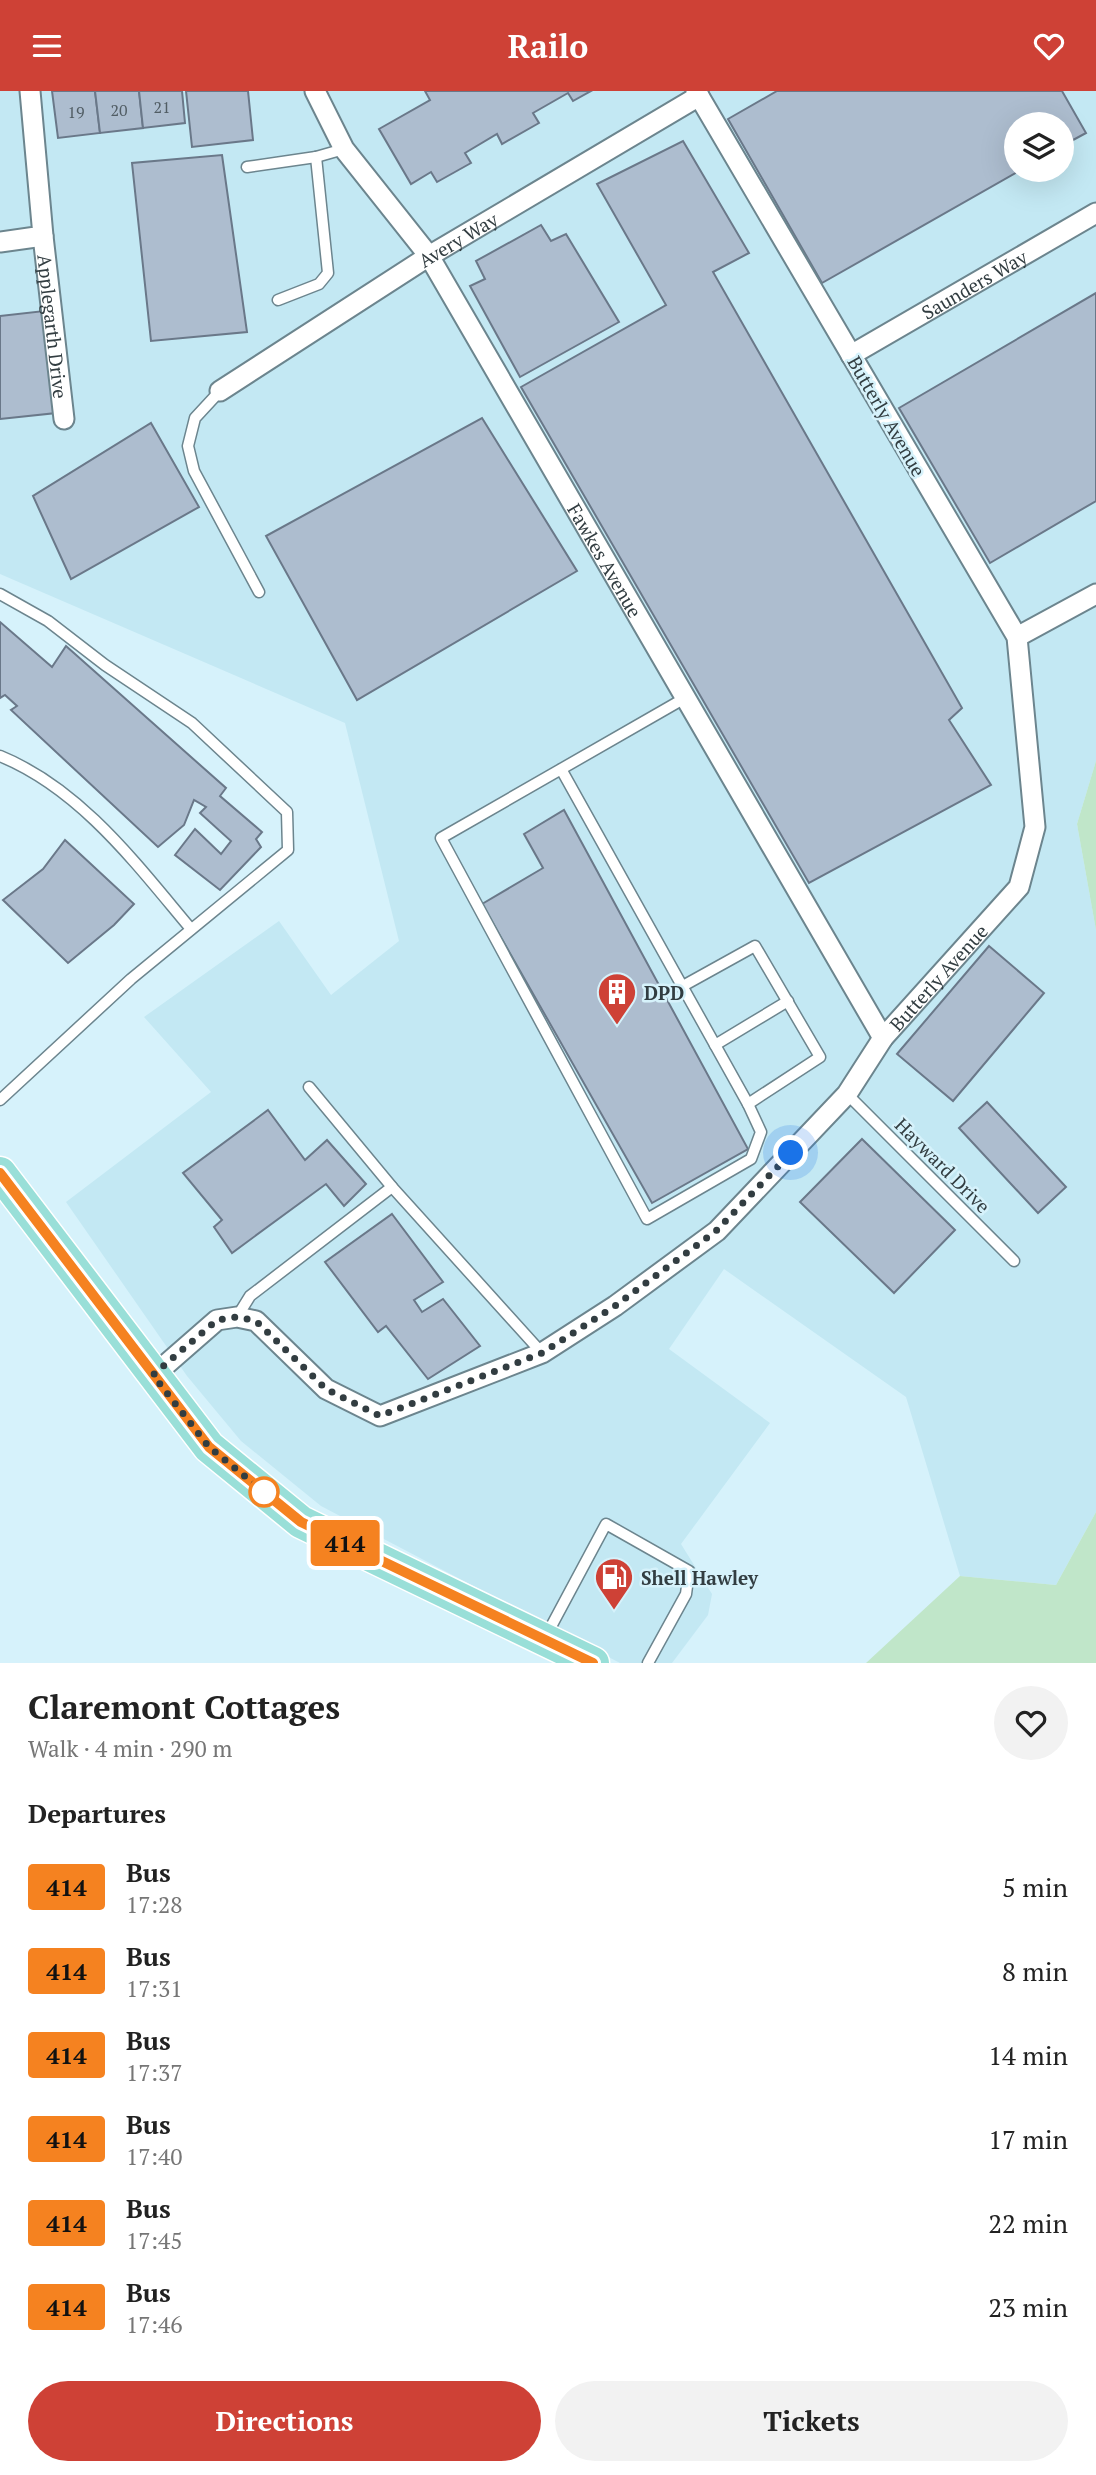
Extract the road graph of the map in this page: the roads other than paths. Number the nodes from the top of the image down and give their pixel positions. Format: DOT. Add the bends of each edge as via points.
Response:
graph roads {
  1 [pos="30,91"];
  2 [pos="315,91"];
  3 [pos="698,94"];
  4 [pos="344,149"];
  5 [pos="316,157"];
  6 [pos="247,167"];
  7 [pos="1096,213"];
  8 [pos="43,236"];
  9 [pos="0,242"];
  10 [pos="429,256"];
  11 [pos="278,300"];
  12 [pos="851,355"];
  13 [pos="220,391"];
  14 [pos="64,419"];
  15 [pos="259,592"];
  16 [pos="0,594"];
  17 [pos="1096,594"];
  18 [pos="1017,637"];
  19 [pos="685,698"];
  20 [pos="0,756"];
  21 [pos="561,769"];
  22 [pos="191,929"];
  23 [pos="681,987"];
  24 [pos="788,1002"];
  25 [pos="883,1038"];
  26 [pos="715,1045"];
  27 [pos="309,1087"];
  28 [pos="847,1094"];
  29 [pos="0,1100"];
  30 [pos="748,1104"];
  31 [pos="0,1173"];
  32 [pos="391,1188"];
  33 [pos="1014,1261"];
  34 [pos="237,1317"];
  35 [pos="542,1353"];
  36 [pos="153,1375"];
  37 [pos="544,1640"];
  38 [pos="593,1663"];
  39 [pos="648,1663"];
  1 -- 8 [label="street, Applegarth Drive"];
  2 -- 4 [label="street, Fawkes Avenue"];
  3 -- 10 [label="street, Avery Way"];
  3 -- 12 [label="street, Butterly Avenue"];
  4 -- 5 [label="lane"];
  4 -- 10 [label="street, Fawkes Avenue"];
  5 -- 6 [label="lane"];
  5 -- 11 [label="lane" via="328,273 319,284"];
  7 -- 12 [label="street, Saunders Way"];
  8 -- 9 [label="street, Applegarth Drive"];
  8 -- 14 [label="street, Applegarth Drive"];
  10 -- 13 [label="street, Avery Way"];
  10 -- 19 [label="street, Fawkes Avenue"];
  12 -- 18 [label="street, Butterly Avenue"];
  13 -- 15 [label="lane" via="195,418 188,446 194,471"];
  16 -- 22 [label="lane" via="48,621 192,723 287,812 288,850"];
  17 -- 18 [label="street"];
  18 -- 25 [label="street, Butterly Avenue" via="1035,827 1019,887"];
  19 -- 21 [label="lane"];
  19 -- 25 [label="street, Fawkes Avenue"];
  20 -- 22 [label="lane" via="80,806 132,858"];
  21 -- 23 [label="lane"];
  21 -- 30 [label="lane" via="441,838 647,1219 751,1159 761,1132"];
  22 -- 29 [label="lane"];
  23 -- 24 [label="lane" via="755,946"];
  23 -- 26 [label="lane"];
  24 -- 26 [label="lane"];
  24 -- 30 [label="lane" via="820,1057"];
  25 -- 28 [label="street, Butterly Avenue"];
  26 -- 30 [label="lane"];
  27 -- 32 [label="lane"];
  28 -- 33 [label="lane, Hayward Drive"];
  28 -- 35 [label="street, Butterly Avenue" via="716,1231"];
  31 -- 36 [label="main road"];
  32 -- 34 [label="lane" via="250,1296"];
  32 -- 35 [label="lane"];
  34 -- 35 [label="street, Butterly Avenue" via="256,1321 326,1389 380,1416"];
  34 -- 36 [label="street" via="217,1320"];
  36 -- 37 [label="main road" via="209,1447 301,1522"];
  37 -- 38 [label="main road"];
  37 -- 39 [label="lane" via="606,1524 689,1571 686,1594"];
}
